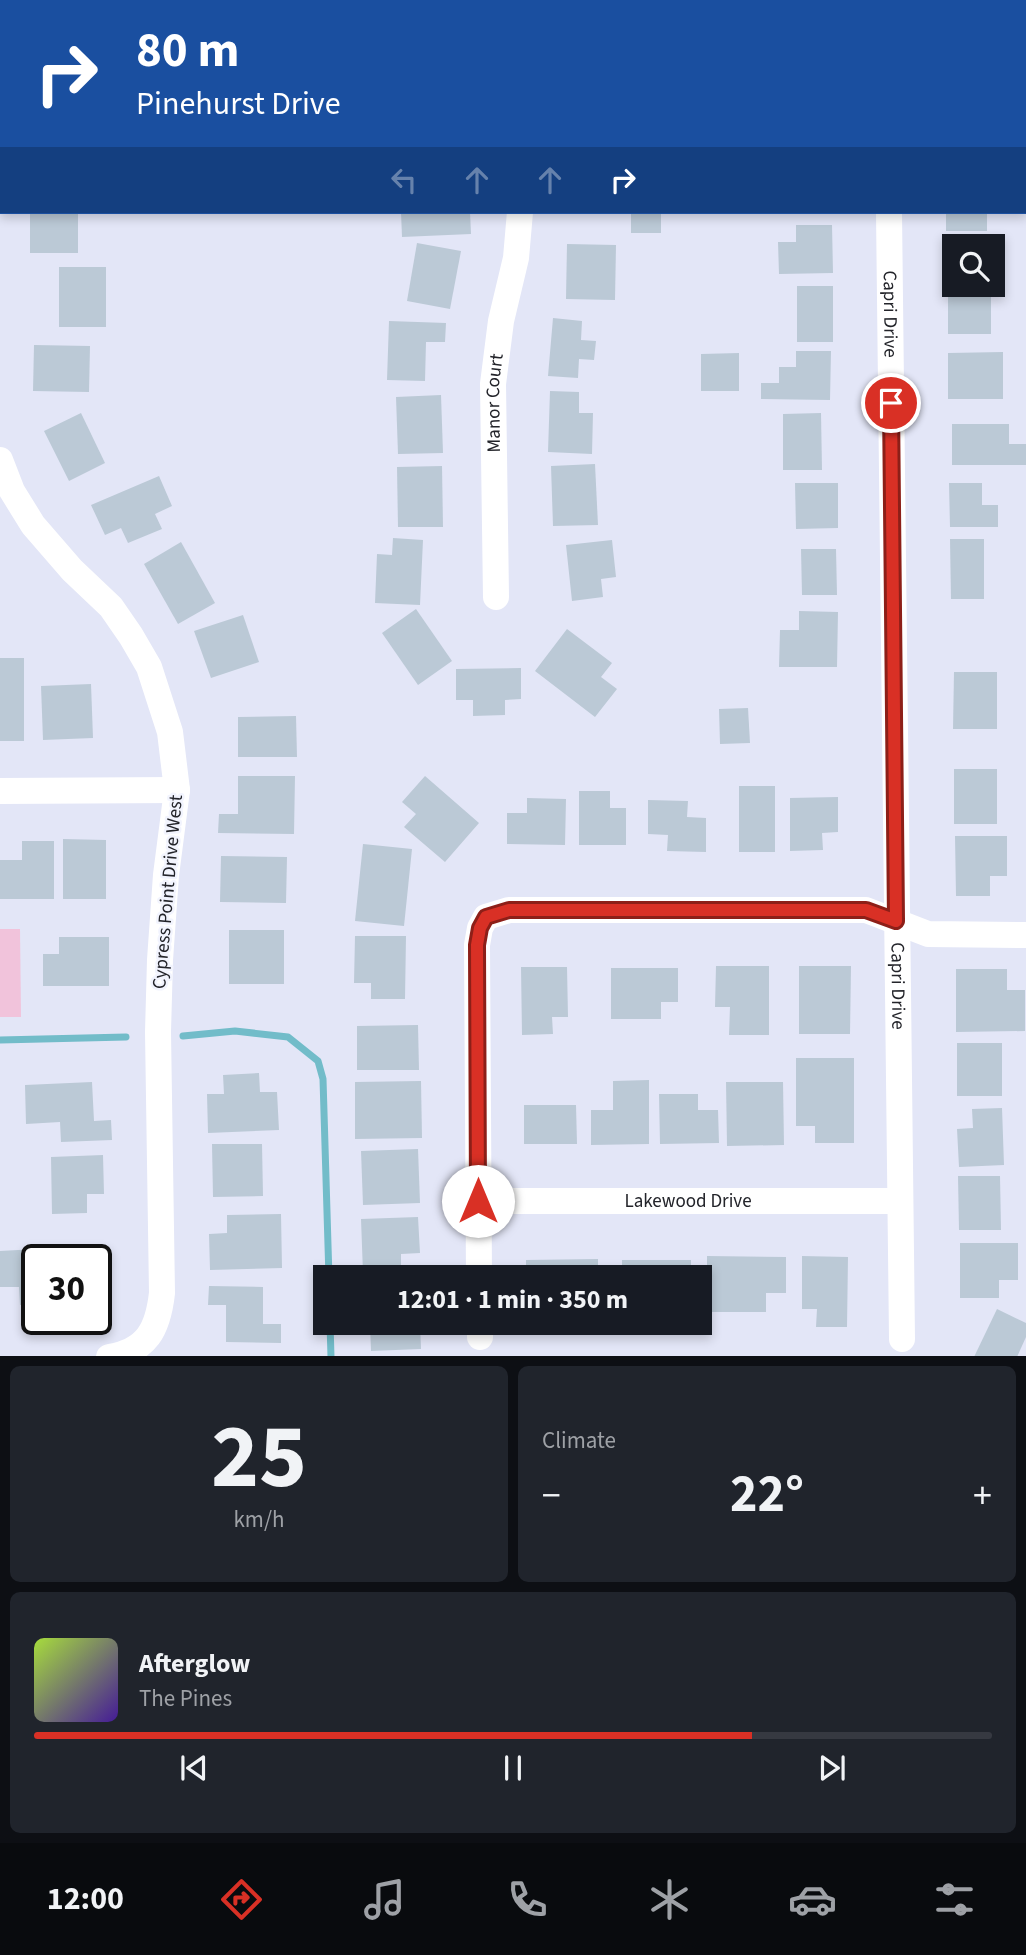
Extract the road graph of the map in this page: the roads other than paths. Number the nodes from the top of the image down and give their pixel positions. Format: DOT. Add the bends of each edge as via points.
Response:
graph roads {
  1 [pos="520,214"];
  2 [pos="889,214"];
  3 [pos="0,460"];
  4 [pos="6,493"];
  5 [pos="496,597"];
  6 [pos="177,790"];
  7 [pos="0,791"];
  8 [pos="896,921"];
  9 [pos="1026,935"];
  10 [pos="478,1201"];
  11 [pos="899,1201"];
  12 [pos="479,1265"];
  13 [pos="902,1339"];
  14 [pos="109,1356"];
  1 -- 5 [label="street, Manor Court" via="493,384"];
  2 -- 8 [label="street, Capri Drive"];
  3 -- 4 [label="street, Cypress Point Drive West"];
  4 -- 6 [label="street, Cypress Point Drive West" via="72,570 111,607 149,667 170,732"];
  6 -- 7 [label="street"];
  6 -- 14 [label="street, Cypress Point Drive West" via="160,960 160,1313 151,1334 122,1355"];
  8 -- 9 [label="street" via="928,934"];
  8 -- 10 [label="street" via="866,910 509,910 486,917 477,945"];
  8 -- 11 [label="street, Capri Drive"];
  10 -- 11 [label="street, Lakewood Drive"];
  10 -- 12 [label="street"];
  11 -- 13 [label="street, Capri Drive"];
}
